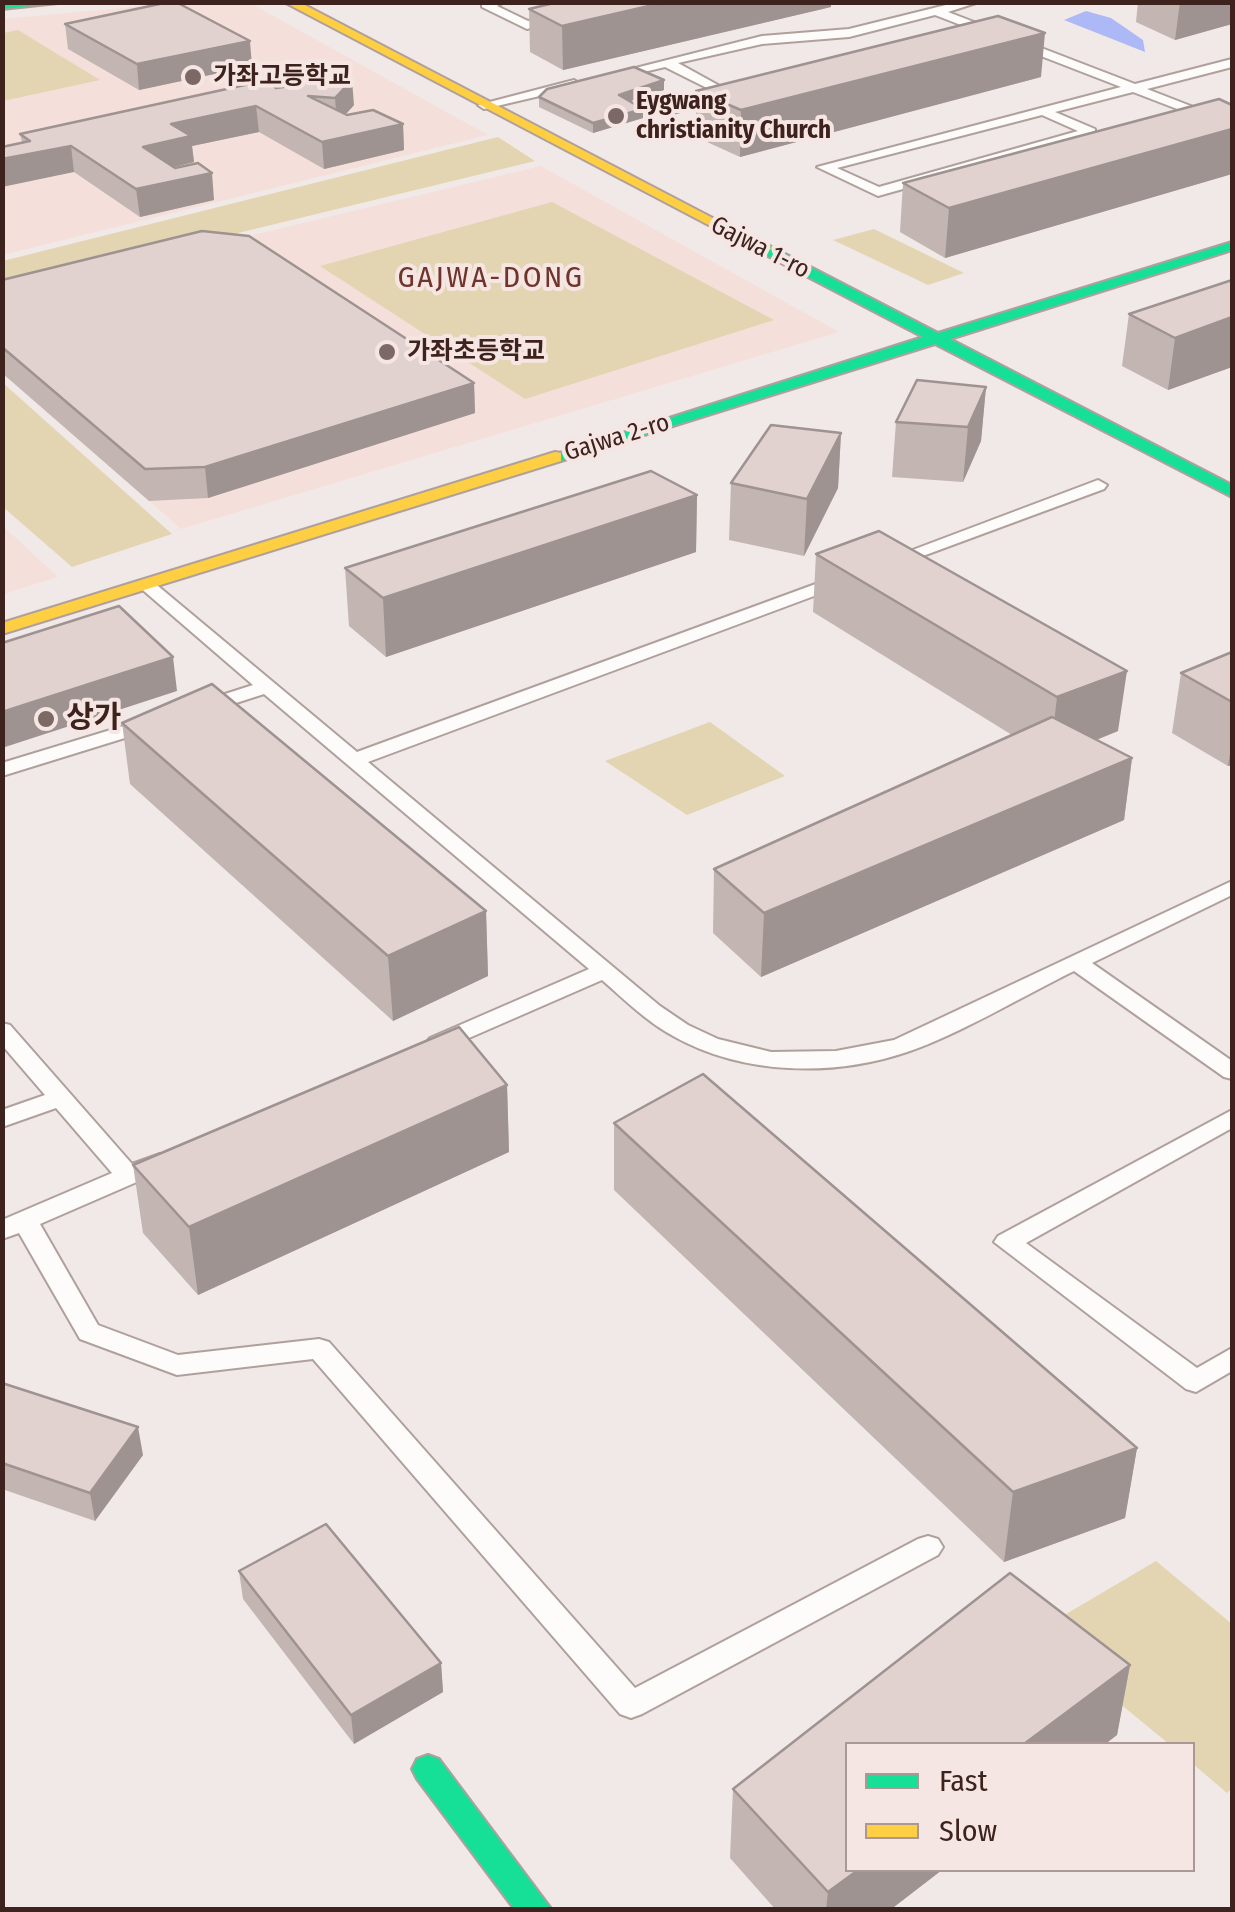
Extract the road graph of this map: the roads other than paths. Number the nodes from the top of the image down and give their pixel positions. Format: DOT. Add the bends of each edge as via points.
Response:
graph roads {
  1 [pos="62,2"];
  2 [pos="289,2"];
  3 [pos="499,2"];
  4 [pos="912,2"];
  5 [pos="974,2"];
  6 [pos="2,6"];
  7 [pos="936,12"];
  8 [pos="580,14"];
  9 [pos="990,32"];
  10 [pos="971,37"];
  11 [pos="666,62"];
  12 [pos="1232,63"];
  13 [pos="1136,89"];
  14 [pos="748,90"];
  15 [pos="730,95"];
  16 [pos="484,105"];
  17 [pos="666,110"];
  18 [pos="1045,112"];
  19 [pos="1232,126"];
  20 [pos="1232,246"];
  21 [pos="936,338"];
  22 [pos="1098,485"];
  23 [pos="1232,492"];
  24 [pos="146,585"];
  25 [pos="2,629"];
  26 [pos="268,687"];
  27 [pos="354,760"];
  28 [pos="2,770"];
  29 [pos="1232,887"];
  30 [pos="1076,962"];
  31 [pos="604,971"];
  32 [pos="2,1030"];
  33 [pos="421,1050"];
  34 [pos="1232,1072"];
  35 [pos="61,1098"];
  36 [pos="1232,1118"];
  37 [pos="2,1119"];
  38 [pos="183,1153"];
  39 [pos="128,1176"];
  40 [pos="14,1225"];
  41 [pos="1232,1358"];
  42 [pos="928,1547"];
  43 [pos="428,1769"];
  44 [pos="535,1910"];
  1 -- 6 [label="street"];
  2 -- 16 [label="street, Gajwa 1-ro"];
  3 -- 8 [label="lane" via="486,6 528,25"];
  4 -- 7 [label="lane"];
  5 -- 7 [label="lane"];
  7 -- 9 [label="lane"];
  7 -- 11 [label="lane"];
  9 -- 10 [label="lane"];
  9 -- 13 [label="lane"];
  11 -- 15 [label="lane"];
  11 -- 16 [label="lane"];
  12 -- 13 [label="lane"];
  13 -- 18 [label="lane"];
  13 -- 19 [label="lane"];
  14 -- 15 [label="lane"];
  15 -- 17 [label="lane"];
  16 -- 21 [label="street, Gajwa 1-ro"];
  18 -- 18 [label="lane" via="843,163 824,168 878,192 1090,132"];
  20 -- 21 [label="street, Gajwa 2-ro"];
  21 -- 23 [label="street, Gajwa 1-ro"];
  21 -- 24 [label="street, Gajwa 2-ro"];
  22 -- 27 [label="lane"];
  24 -- 25 [label="street, Gajwa 2-ro"];
  24 -- 26 [label="lane"];
  26 -- 27 [label="lane"];
  26 -- 28 [label="lane"];
  27 -- 31 [label="lane"];
  29 -- 30 [label="lane"];
  30 -- 31 [label="lane" via="900,1046 802,1062 701,1044"];
  30 -- 34 [label="lane"];
  31 -- 33 [label="lane"];
  32 -- 35 [label="lane"];
  35 -- 37 [label="lane"];
  35 -- 39 [label="lane"];
  36 -- 41 [label="lane" via="1007,1242 1196,1382"];
  38 -- 39 [label="lane"];
  39 -- 40 [label="lane"];
  40 -- 42 [label="lane" via="89,1332 178,1364 319,1349 632,1705"];
  43 -- 44 [label="street"];
}
